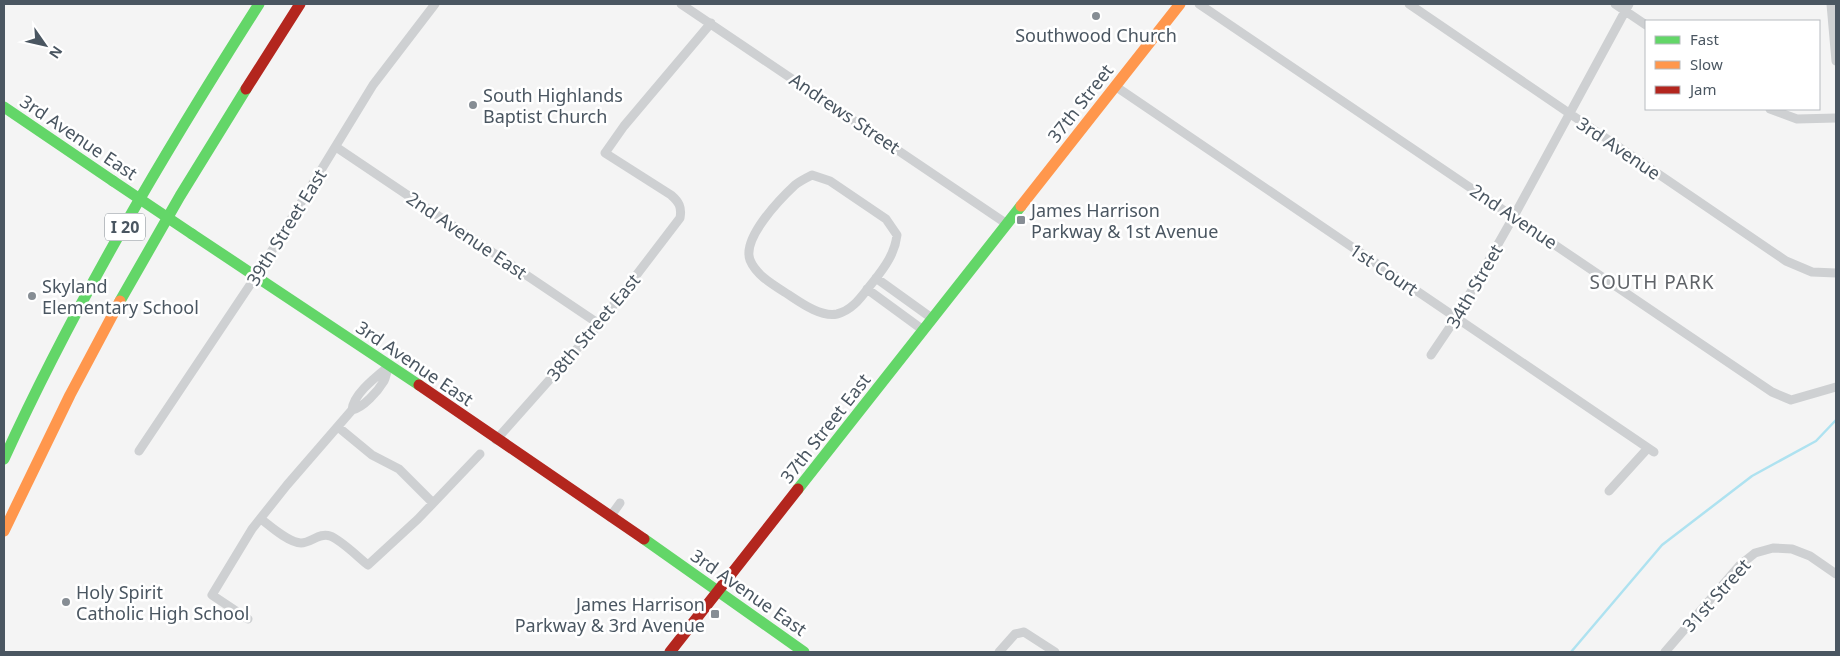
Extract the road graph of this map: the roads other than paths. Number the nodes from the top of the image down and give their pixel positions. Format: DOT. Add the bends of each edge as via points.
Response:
graph roads {
  1 [pos="259,4"];
  2 [pos="300,4"];
  3 [pos="435,4"];
  4 [pos="681,4"];
  5 [pos="1180,4"];
  6 [pos="1199,4"];
  7 [pos="1409,4"];
  8 [pos="1615,4"];
  9 [pos="1831,4"];
  10 [pos="1627,7"];
  11 [pos="711,23"];
  12 [pos="1645,24"];
  13 [pos="1836,61"];
  14 [pos="1115,86"];
  15 [pos="4,107"];
  16 [pos="1773,110"];
  17 [pos="1570,114"];
  18 [pos="1836,118"];
  19 [pos="336,147"];
  20 [pos="1514,216"];
  21 [pos="1007,224"];
  22 [pos="1836,273"];
  23 [pos="255,277"];
  24 [pos="876,278"];
  25 [pos="867,289"];
  26 [pos="1456,318"];
  27 [pos="933,319"];
  28 [pos="598,324"];
  29 [pos="923,330"];
  30 [pos="1431,355"];
  31 [pos="389,366"];
  32 [pos="1836,387"];
  33 [pos="338,426"];
  34 [pos="496,440"];
  35 [pos="139,451"];
  36 [pos="480,454"];
  37 [pos="4,459"];
  38 [pos="1609,491"];
  39 [pos="620,502"];
  40 [pos="433,503"];
  41 [pos="610,517"];
  42 [pos="261,519"];
  43 [pos="4,531"];
  44 [pos="1836,574"];
  45 [pos="719,591"];
  46 [pos="248,619"];
  47 [pos="670,652"];
  48 [pos="804,652"];
  49 [pos="999,652"];
  50 [pos="1055,652"];
  51 [pos="1665,652"];
  1 -- 37 [label="main road, I 20" via="119,238"];
  2 -- 43 [label="main road, I 20" via="158,233 75,383"];
  3 -- 19 [label="street, 39th Street East" via="372,86"];
  4 -- 11 [label="street, Andrews Street"];
  5 -- 14 [label="main road, 37th Street"];
  6 -- 20 [label="street, 2nd Avenue"];
  7 -- 17 [label="street, 3rd Avenue"];
  8 -- 10 [label="street"];
  9 -- 13 [label="street"];
  10 -- 12 [label="street"];
  10 -- 17 [label="street, 34th Street"];
  11 -- 21 [label="street, Andrews Street"];
  11 -- 28 [label="street, 38th Street East" via="624,126 605,154 671,194 681,209 675,226"];
  14 -- 21 [label="main road, 37th Street"];
  14 -- 26 [label="street, 1st Court"];
  15 -- 23 [label="main road, 3rd Avenue East, bridge"];
  16 -- 18 [label="street" via="1807,120"];
  17 -- 20 [label="street, 34th Street"];
  17 -- 22 [label="street, 3rd Avenue" via="1786,261 1812,272"];
  19 -- 23 [label="street, 39th Street East"];
  19 -- 28 [label="street, 2nd Avenue East"];
  20 -- 26 [label="street, 34th Street"];
  20 -- 32 [label="street, 2nd Avenue" via="1779,396 1792,400"];
  21 -- 27 [label="main road, 37th Street East"];
  23 -- 31 [label="main road, 3rd Avenue East"];
  23 -- 35 [label="street, 39th Street East"];
  24 -- 25 [label="street"];
  24 -- 25 [label="street" via="892,255 896,235 886,219 830,181 812,175 796,184 754,234 748,252 756,271 819,312 843,312 853,306"];
  24 -- 27 [label="street"];
  25 -- 29 [label="street"];
  26 -- 30 [label="street, 34th Street"];
  26 -- 38 [label="street, 1st Court" via="1651,450"];
  27 -- 29 [label="main road, 37th Street East"];
  28 -- 34 [label="street, 38th Street East"];
  29 -- 45 [label="main road, 37th Street East"];
  31 -- 33 [label="street" via="377,390"];
  31 -- 34 [label="main road, 3rd Avenue East"];
  33 -- 40 [label="street" via="372,455 399,470"];
  33 -- 42 [label="street"];
  34 -- 41 [label="main road, 3rd Avenue East"];
  36 -- 40 [label="street"];
  39 -- 41 [label="street"];
  40 -- 42 [label="street" via="368,565 330,536 297,543"];
  41 -- 45 [label="main road, 3rd Avenue East"];
  42 -- 46 [label="street" via="212,595"];
  44 -- 51 [label="street, 31st Street" via="1802,552 1773,548 1755,553 1740,565"];
  45 -- 47 [label="main road, 37th Street East"];
  45 -- 48 [label="main road, 3rd Avenue East"];
  49 -- 50 [label="street" via="1015,634 1024,632"];
}
